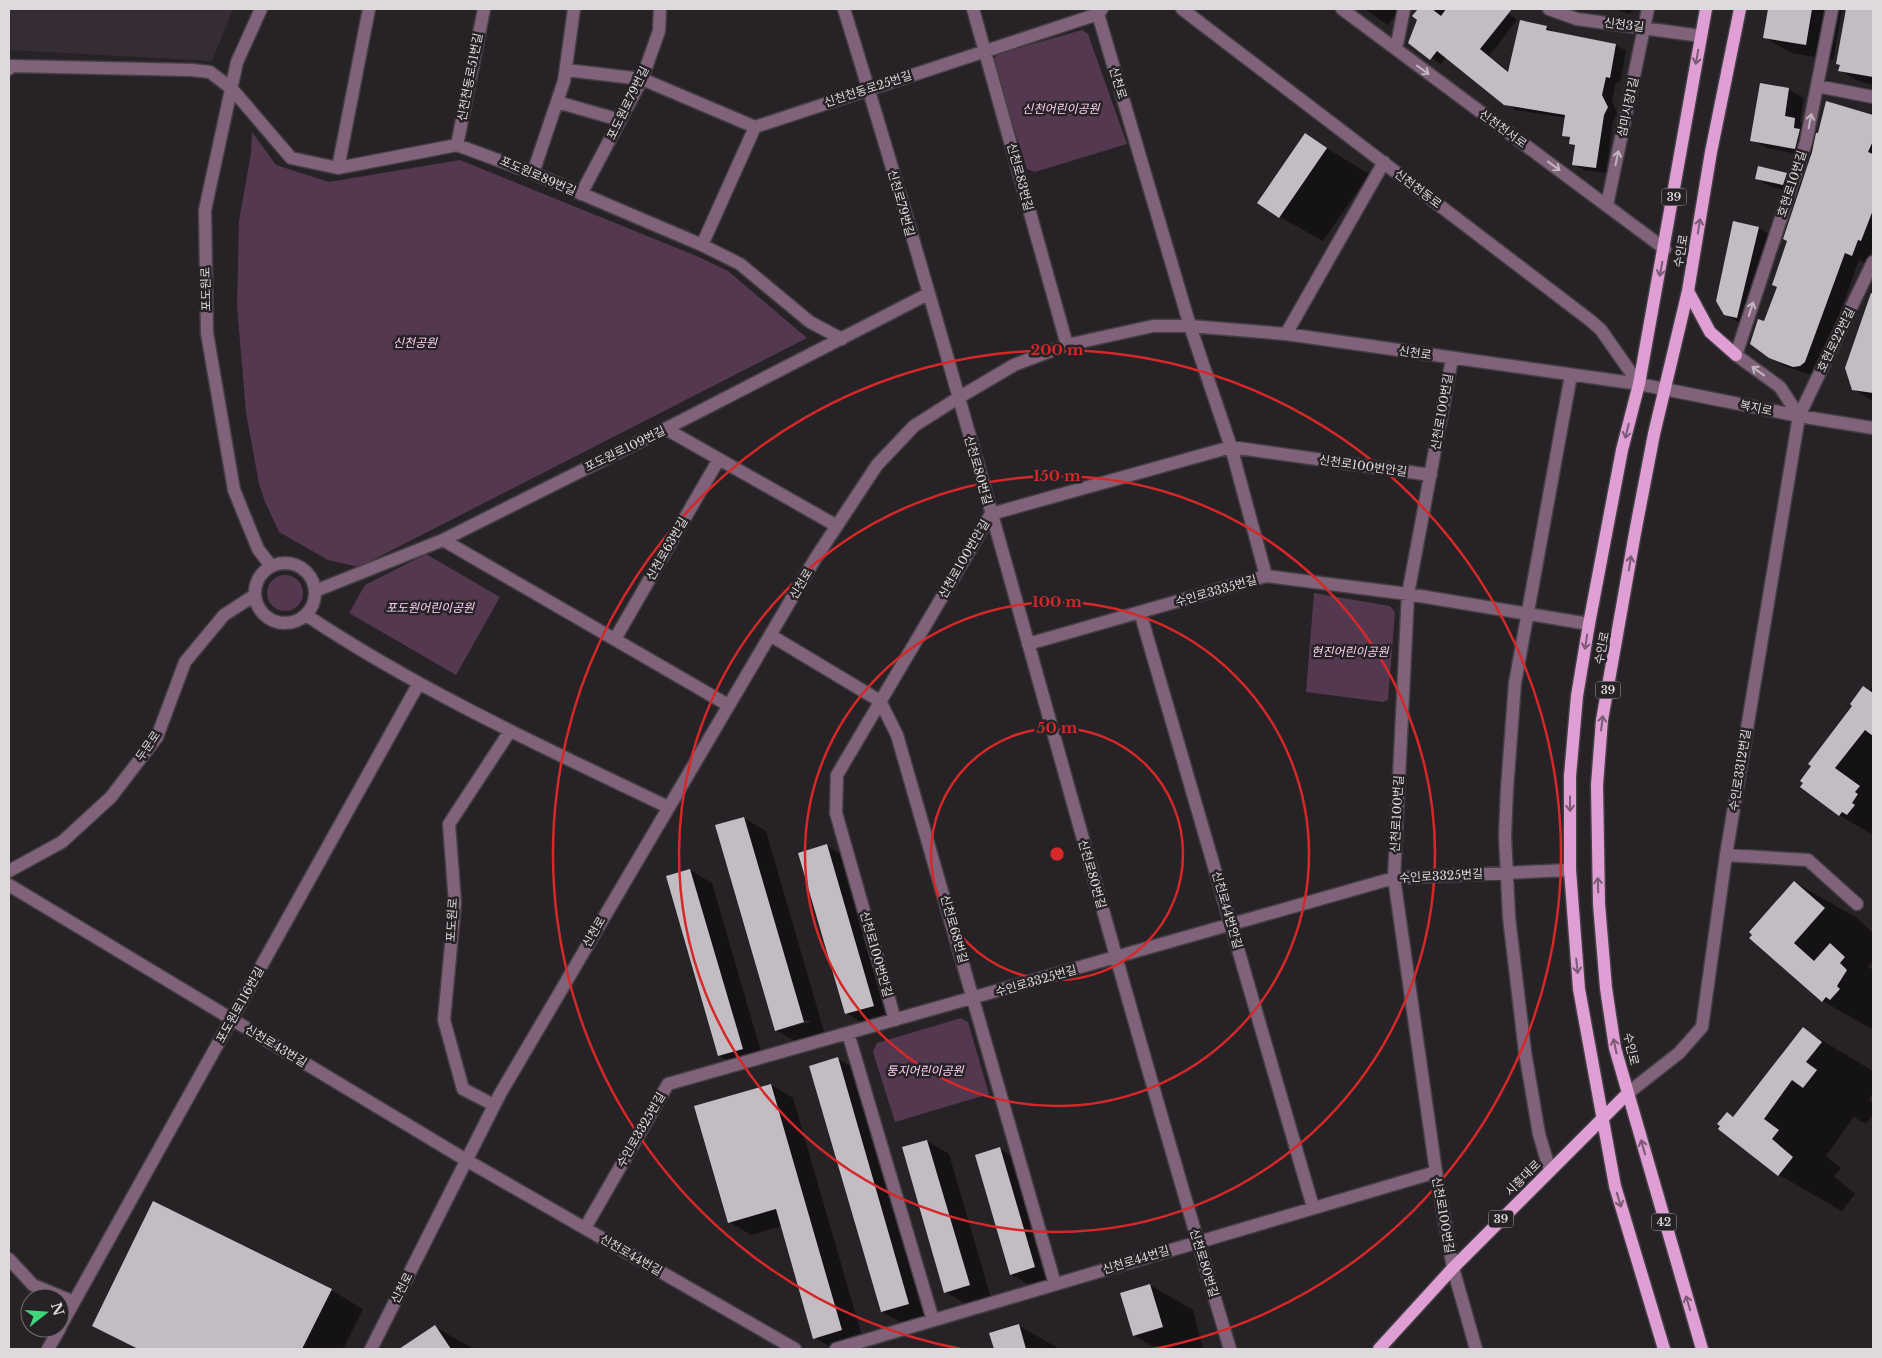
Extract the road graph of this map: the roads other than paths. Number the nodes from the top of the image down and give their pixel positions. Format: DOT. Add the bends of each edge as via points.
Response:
graph roads {
  1 [pos="261,9"];
  2 [pos="369,9"];
  3 [pos="484,9"];
  4 [pos="574,9"];
  5 [pos="660,9"];
  6 [pos="844,9"];
  7 [pos="973,9"];
  8 [pos="1182,9"];
  9 [pos="1342,9"];
  10 [pos="1404,9"];
  11 [pos="1549,9"];
  12 [pos="1648,9"];
  13 [pos="1706,9"];
  14 [pos="1740,9"];
  15 [pos="1832,9"];
  16 [pos="1100,11"];
  17 [pos="1645,28"];
  18 [pos="1701,36"];
  19 [pos="1396,49"];
  20 [pos="986,51"];
  21 [pos="9,69"];
  22 [pos="566,70"];
  23 [pos="642,79"];
  24 [pos="1817,86"];
  25 [pos="232,89"];
  26 [pos="868,89"];
  27 [pos="1873,98"];
  28 [pos="557,102"];
  29 [pos="620,120"];
  30 [pos="755,127"];
  31 [pos="457,145"];
  32 [pos="1384,162"];
  33 [pos="338,168"];
  34 [pos="533,173"];
  35 [pos="581,194"];
  36 [pos="1607,206"];
  37 [pos="702,244"];
  38 [pos="1665,249"];
  39 [pos="1872,266"];
  40 [pos="1688,291"];
  41 [pos="928,294"];
  42 [pos="1190,326"];
  43 [pos="1286,334"];
  44 [pos="842,339"];
  45 [pos="1066,345"];
  46 [pos="1736,355"];
  47 [pos="1452,358"];
  48 [pos="1571,375"];
  49 [pos="1639,384"];
  50 [pos="1666,389"];
  51 [pos="958,398"];
  52 [pos="1799,416"];
  53 [pos="1873,428"];
  54 [pos="666,429"];
  55 [pos="1231,447"];
  56 [pos="719,459"];
  57 [pos="1431,475"];
  58 [pos="991,514"];
  59 [pos="837,526"];
  60 [pos="443,540"];
  61 [pos="271,566"];
  62 [pos="1266,576"];
  63 [pos="315,591"];
  64 [pos="255,594"];
  65 [pos="1408,594"];
  66 [pos="1140,612"];
  67 [pos="1527,613"];
  68 [pos="306,615"];
  69 [pos="1589,624"];
  70 [pos="770,635"];
  71 [pos="615,639"];
  72 [pos="1028,644"];
  73 [pos="419,683"];
  74 [pos="880,702"];
  75 [pos="728,705"];
  76 [pos="510,731"];
  77 [pos="668,807"];
  78 [pos="1726,855"];
  79 [pos="1570,870"];
  80 [pos="9,871"];
  81 [pos="1509,873"];
  82 [pos="1394,878"];
  83 [pos="9,885"];
  84 [pos="1858,904"];
  85 [pos="1231,925"];
  86 [pos="1116,958"];
  87 [pos="974,998"];
  88 [pos="232,1019"];
  89 [pos="895,1020"];
  90 [pos="848,1033"];
  91 [pos="1628,1093"];
  92 [pos="494,1105"];
  93 [pos="1603,1118"];
  94 [pos="466,1160"];
  95 [pos="1550,1171"];
  96 [pos="1436,1172"];
  97 [pos="1313,1207"];
  98 [pos="584,1228"];
  99 [pos="1198,1241"];
  100 [pos="9,1259"];
  101 [pos="1452,1268"];
  102 [pos="1055,1284"];
  103 [pos="74,1302"];
  104 [pos="70,1309"];
  105 [pos="933,1320"];
  106 [pos="54,1338"];
  107 [pos="48,1349"];
  108 [pos="371,1349"];
  109 [pos="795,1349"];
  110 [pos="836,1349"];
  111 [pos="1230,1349"];
  112 [pos="1379,1349"];
  113 [pos="1476,1349"];
  114 [pos="1664,1349"];
  115 [pos="1702,1349"];
  1 -- 25 [label="street, 포도원로" via="237,62"];
  2 -- 33 [label="street"];
  3 -- 31 [label="street, 신천천동로51번길"];
  4 -- 22 [label="street"];
  5 -- 23 [label="street, 포도원로79번길" via="659,31"];
  6 -- 26 [label="street, 신천로79번길"];
  7 -- 20 [label="street, 신천로83번길"];
  8 -- 32 [label="street, 신천천동로"];
  9 -- 19 [label="street, 신천천서로"];
  10 -- 19 [label="street"];
  11 -- 17 [label="street, 신천3길" via="1577,19"];
  12 -- 17 [label="street, 삼미시장1길"];
  13 -- 18 [label="main road, 수인로 / 39"];
  40 -- 14 [label="main road, 수인로 / 39, one-way" via="1711,152"];
  15 -- 24 [label="street, 호현로10번길"];
  16 -- 20 [label="street, 신천천동로25번길"];
  16 -- 42 [label="street, 신천로"];
  17 -- 18 [label="street, 신천3길"];
  36 -- 17 [label="street, 삼미시장1길, one-way"];
  18 -- 38 [label="main road, 수인로 / 39, one-way"];
  19 -- 36 [label="street, 신천천서로, one-way"];
  20 -- 26 [label="street, 신천천동로25번길"];
  20 -- 45 [label="street, 신천로83번길"];
  21 -- 25 [label="street" via="12,66 192,70 210,72"];
  22 -- 23 [label="street"];
  22 -- 28 [label="street"];
  23 -- 29 [label="street, 포도원로79번길"];
  23 -- 30 [label="street"];
  24 -- 27 [label="street"];
  46 -- 24 [label="street, 호현로10번길, one-way" via="1806,142"];
  25 -- 33 [label="street" via="291,158"];
  25 -- 61 [label="street, 포도원로" via="205,210 207,333 234,490 258,550"];
  26 -- 30 [label="street, 신천천동로25번길"];
  26 -- 41 [label="street, 신천로79번길"];
  28 -- 29 [label="street"];
  28 -- 34 [label="street"];
  29 -- 35 [label="street, 포도원로79번길"];
  30 -- 37 [label="street"];
  31 -- 33 [label="street"];
  31 -- 34 [label="street, 포도원로89번길"];
  32 -- 43 [label="street"];
  32 -- 49 [label="street, 신천천동로" via="1591,321"];
  34 -- 35 [label="street, 포도원로89번길"];
  35 -- 37 [label="street, 포도원로89번길"];
  36 -- 38 [label="street, 신천천서로"];
  37 -- 44 [label="street, 포도원로89번길" via="740,264 810,322"];
  38 -- 49 [label="main road, 수인로 / 39, one-way"];
  39 -- 52 [label="street, 호현로22번길"];
  40 -- 46 [label="main road" via="1710,332"];
  40 -- 50 [label="main road, 수인로 / 39"];
  41 -- 44 [label="street, 포도원로109번길"];
  41 -- 51 [label="street, 신천로79번길"];
  42 -- 43 [label="street, 신천로"];
  42 -- 45 [label="street, 신천로" via="1153,326"];
  42 -- 55 [label="street"];
  43 -- 47 [label="street, 신천로"];
  44 -- 54 [label="street, 포도원로109번길"];
  45 -- 51 [label="street, 신천로" via="1014,365"];
  52 -- 46 [label="street, one-way" via="1780,387"];
  47 -- 48 [label="street, 신천로"];
  47 -- 57 [label="street, 신천로100번길"];
  48 -- 49 [label="street, 신천로"];
  48 -- 67 [label="street"];
  49 -- 50 [label="street, 복지로"];
  49 -- 69 [label="main road, 수인로 / 39, one-way" via="1622,450"];
  50 -- 52 [label="street, 복지로"];
  91 -- 50 [label="main road, 수인로 / 39, one-way" via="1615,1048 1606,988 1599,904 1597,785 1602,720 1654,434"];
  51 -- 58 [label="street, 신천로80번길"];
  51 -- 59 [label="street, 신천로" via="914,426 877,465"];
  52 -- 53 [label="street, 복지로"];
  52 -- 78 [label="street, 수인로3312번길"];
  54 -- 56 [label="street"];
  54 -- 60 [label="street, 포도원로109번길"];
  55 -- 57 [label="street, 신천로100번안길"];
  55 -- 58 [label="street, 신천로100번안길"];
  55 -- 62 [label="street"];
  56 -- 59 [label="street"];
  56 -- 71 [label="street, 신천로63번길"];
  57 -- 65 [label="street, 신천로100번길"];
  58 -- 72 [label="street, 신천로80번길"];
  58 -- 74 [label="street, 신천로100번안길"];
  59 -- 70 [label="street, 신천로"];
  60 -- 63 [label="street, 포도원로109번길"];
  60 -- 71 [label="street"];
  61 -- 63 [label="street" via="296,564 309,575"];
  61 -- 64 [label="street" via="259,578"];
  62 -- 65 [label="street, 수인로3335번길"];
  62 -- 66 [label="street, 수인로3335번길"];
  63 -- 68 [label="street"];
  64 -- 68 [label="street" via="260,610 274,621 291,623"];
  64 -- 80 [label="street, 두문로" via="224,615 185,662 157,737 111,797 62,842"];
  65 -- 67 [label="street, 수인로3335번길"];
  65 -- 82 [label="street, 신천로100번길"];
  66 -- 72 [label="street, 수인로3335번길"];
  66 -- 85 [label="street, 신천로44번안길"];
  67 -- 69 [label="street, 수인로3335번길"];
  67 -- 81 [label="street" via="1515,683 1506,789 1505,836"];
  68 -- 73 [label="street"];
  69 -- 79 [label="main road, 수인로 / 39, one-way" via="1570,776"];
  70 -- 74 [label="street"];
  70 -- 75 [label="street, 신천로"];
  71 -- 75 [label="street"];
  72 -- 86 [label="street, 신천로80번길"];
  73 -- 76 [label="street"];
  73 -- 88 [label="street, 포도원로116번길"];
  74 -- 87 [label="street, 신천로68번길" via="897,735"];
  74 -- 89 [label="street, 신천로100번안길" via="837,775 836,813"];
  75 -- 77 [label="street, 신천로"];
  76 -- 77 [label="street"];
  76 -- 92 [label="street, 포도원로" via="450,824 455,903 444,1020 463,1088"];
  77 -- 92 [label="street, 신천로"];
  78 -- 84 [label="street" via="1808,860"];
  78 -- 91 [label="street, 수인로3312번길" via="1702,1027 1679,1053"];
  79 -- 81 [label="street, 수인로3325번길"];
  79 -- 93 [label="main road, 수인로 / 39, one-way" via="1579,989"];
  81 -- 82 [label="street, 수인로3325번길"];
  81 -- 95 [label="street" via="1509,917 1525,1052 1539,1134"];
  82 -- 85 [label="street, 수인로3325번길"];
  82 -- 96 [label="street, 신천로100번길"];
  83 -- 88 [label="street, 신천로43번길"];
  85 -- 86 [label="street, 수인로3325번길"];
  85 -- 97 [label="street, 신천로44번안길"];
  86 -- 87 [label="street, 수인로3325번길"];
  86 -- 99 [label="street, 신천로80번길"];
  87 -- 89 [label="street, 수인로3325번길"];
  87 -- 102 [label="street, 신천로68번길"];
  88 -- 94 [label="street, 신천로43번길"];
  88 -- 103 [label="street, 포도원로116번길"];
  89 -- 90 [label="street, 수인로3325번길"];
  90 -- 98 [label="street, 수인로3325번길" via="668,1084"];
  90 -- 105 [label="street"];
  91 -- 93 [label="main road, 시흥대로 / 39"];
  115 -- 91 [label="main road, 수인로 / 42, one-way"];
  92 -- 94 [label="street, 신천로"];
  93 -- 95 [label="main road, 시흥대로 / 39"];
  93 -- 114 [label="main road, 수인로, one-way" via="1615,1186"];
  94 -- 98 [label="street, 신천로44번길"];
  94 -- 108 [label="street, 신천로"];
  95 -- 101 [label="main road, 시흥대로 / 39"];
  96 -- 97 [label="street, 신천로44번길"];
  96 -- 101 [label="street, 신천로100번길"];
  97 -- 99 [label="street, 신천로44번길"];
  98 -- 109 [label="street, 신천로44번길"];
  99 -- 102 [label="street, 신천로44번길"];
  99 -- 111 [label="street, 신천로80번길"];
  100 -- 103 [label="street" via="33,1285"];
  101 -- 112 [label="main road, 시흥대로 / 39"];
  101 -- 113 [label="street, 신천로100번길"];
  102 -- 105 [label="street, 신천로44번길"];
  103 -- 104 [label="street, 포도원로116번길"];
  105 -- 110 [label="street, 신천로44번길"];
  106 -- 107 [label="street, 포도원로116번길"];
}
